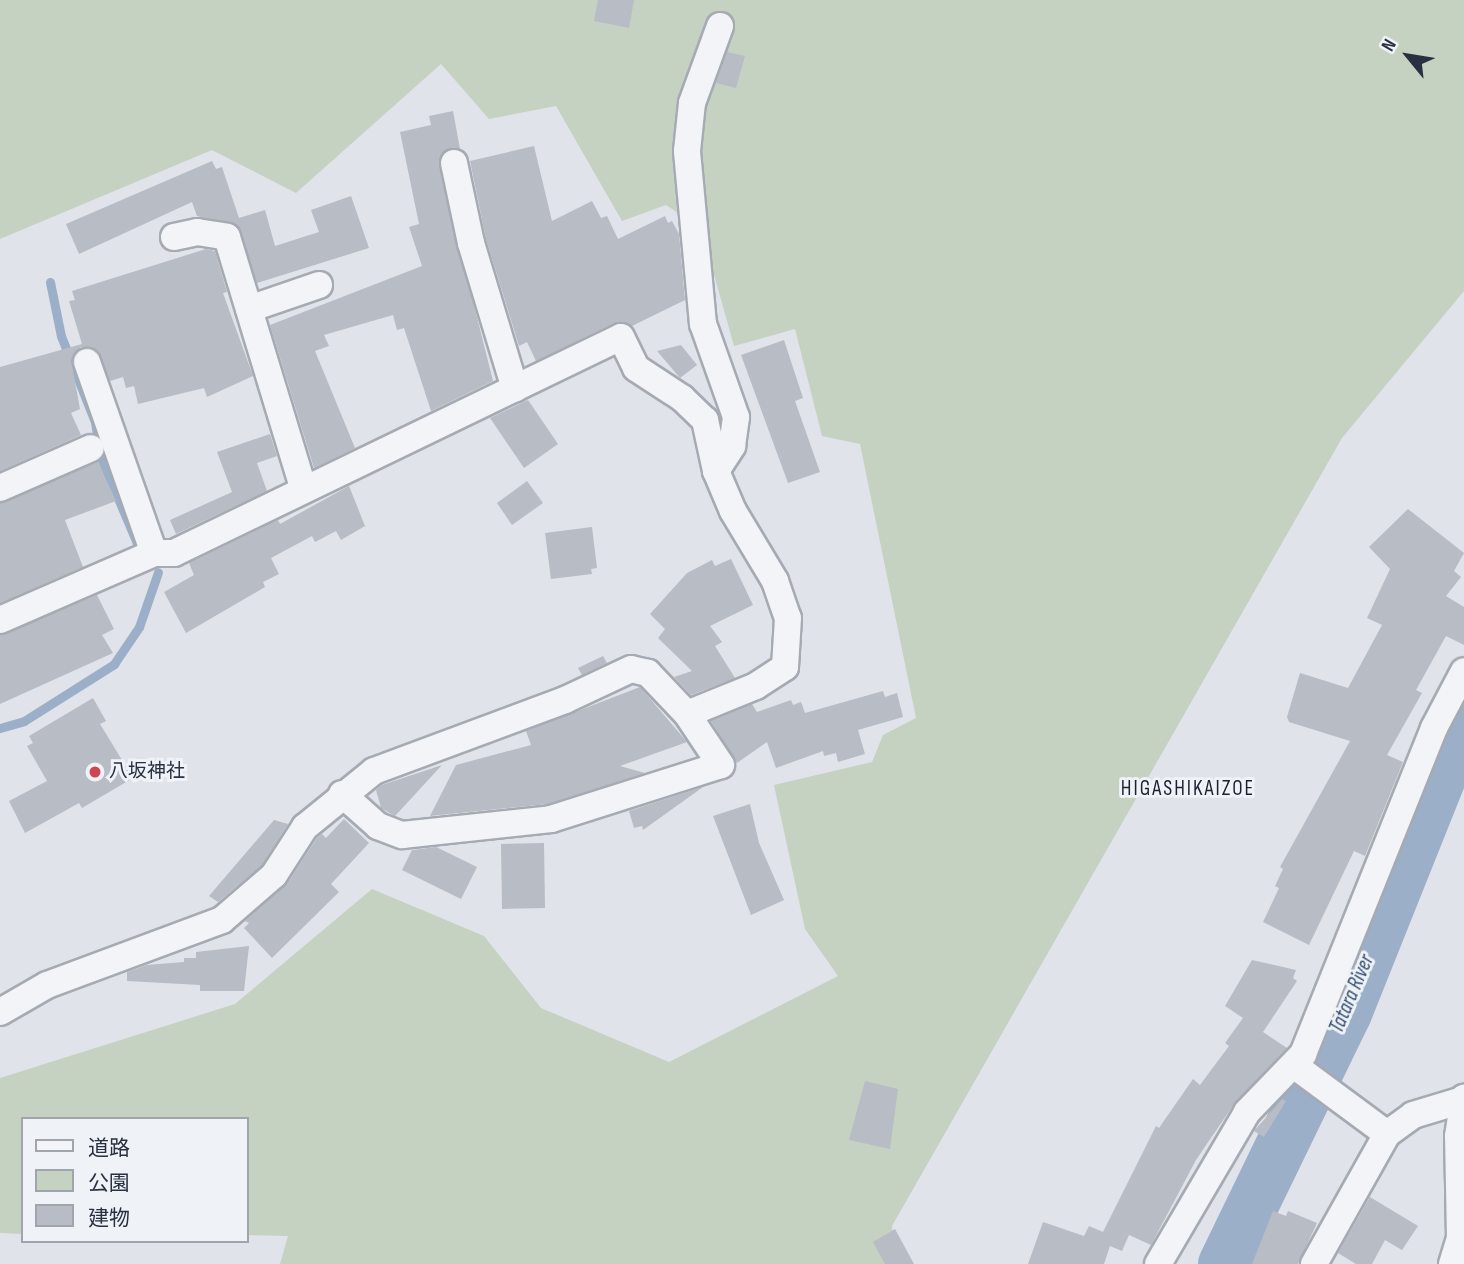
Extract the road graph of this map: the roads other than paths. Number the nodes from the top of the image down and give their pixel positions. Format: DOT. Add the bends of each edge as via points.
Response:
graph roads {
  1 [pos="720,26"];
  2 [pos="454,163"];
  3 [pos="174,237"];
  4 [pos="319,285"];
  5 [pos="249,309"];
  6 [pos="87,362"];
  7 [pos="515,389"];
  8 [pos="91,448"];
  9 [pos="716,471"];
  10 [pos="0,488"];
  11 [pos="304,490"];
  12 [pos="154,553"];
  13 [pos="0,620"];
  14 [pos="1464,671"];
  15 [pos="687,714"];
  16 [pos="342,794"];
  17 [pos="0,1012"];
  18 [pos="1298,1068"];
  19 [pos="1464,1099"];
  20 [pos="1387,1134"];
  21 [pos="1158,1264"];
  22 [pos="1314,1264"];
  23 [pos="1452,1264"];
  1 -- 9 [label="street" via="691,103 687,151 703,324 736,417 732,446"];
  2 -- 7 [label="street" via="471,243"];
  3 -- 5 [label="street" via="197,232 227,237"];
  4 -- 5 [label="street"];
  5 -- 11 [label="street"];
  6 -- 12 [label="street"];
  7 -- 9 [label="street" via="621,337 636,368 682,398 705,420"];
  7 -- 11 [label="street"];
  8 -- 10 [label="street"];
  9 -- 15 [label="street" via="783,601 788,652 785,667 775,676"];
  11 -- 12 [label="street" via="174,553"];
  12 -- 13 [label="street"];
  14 -- 18 [label="street" via="1434,728"];
  15 -- 16 [label="street" via="648,673 631,669 565,700 374,771"];
  15 -- 16 [label="street" via="721,765 551,820 402,835 378,826"];
  16 -- 17 [label="street" via="305,827 274,875 222,920 47,985"];
  18 -- 20 [label="street"];
  18 -- 21 [label="street" via="1247,1112"];
  19 -- 20 [label="street" via="1413,1115"];
  19 -- 23 [label="street" via="1458,1136 1460,1238"];
  20 -- 22 [label="street"];
}
